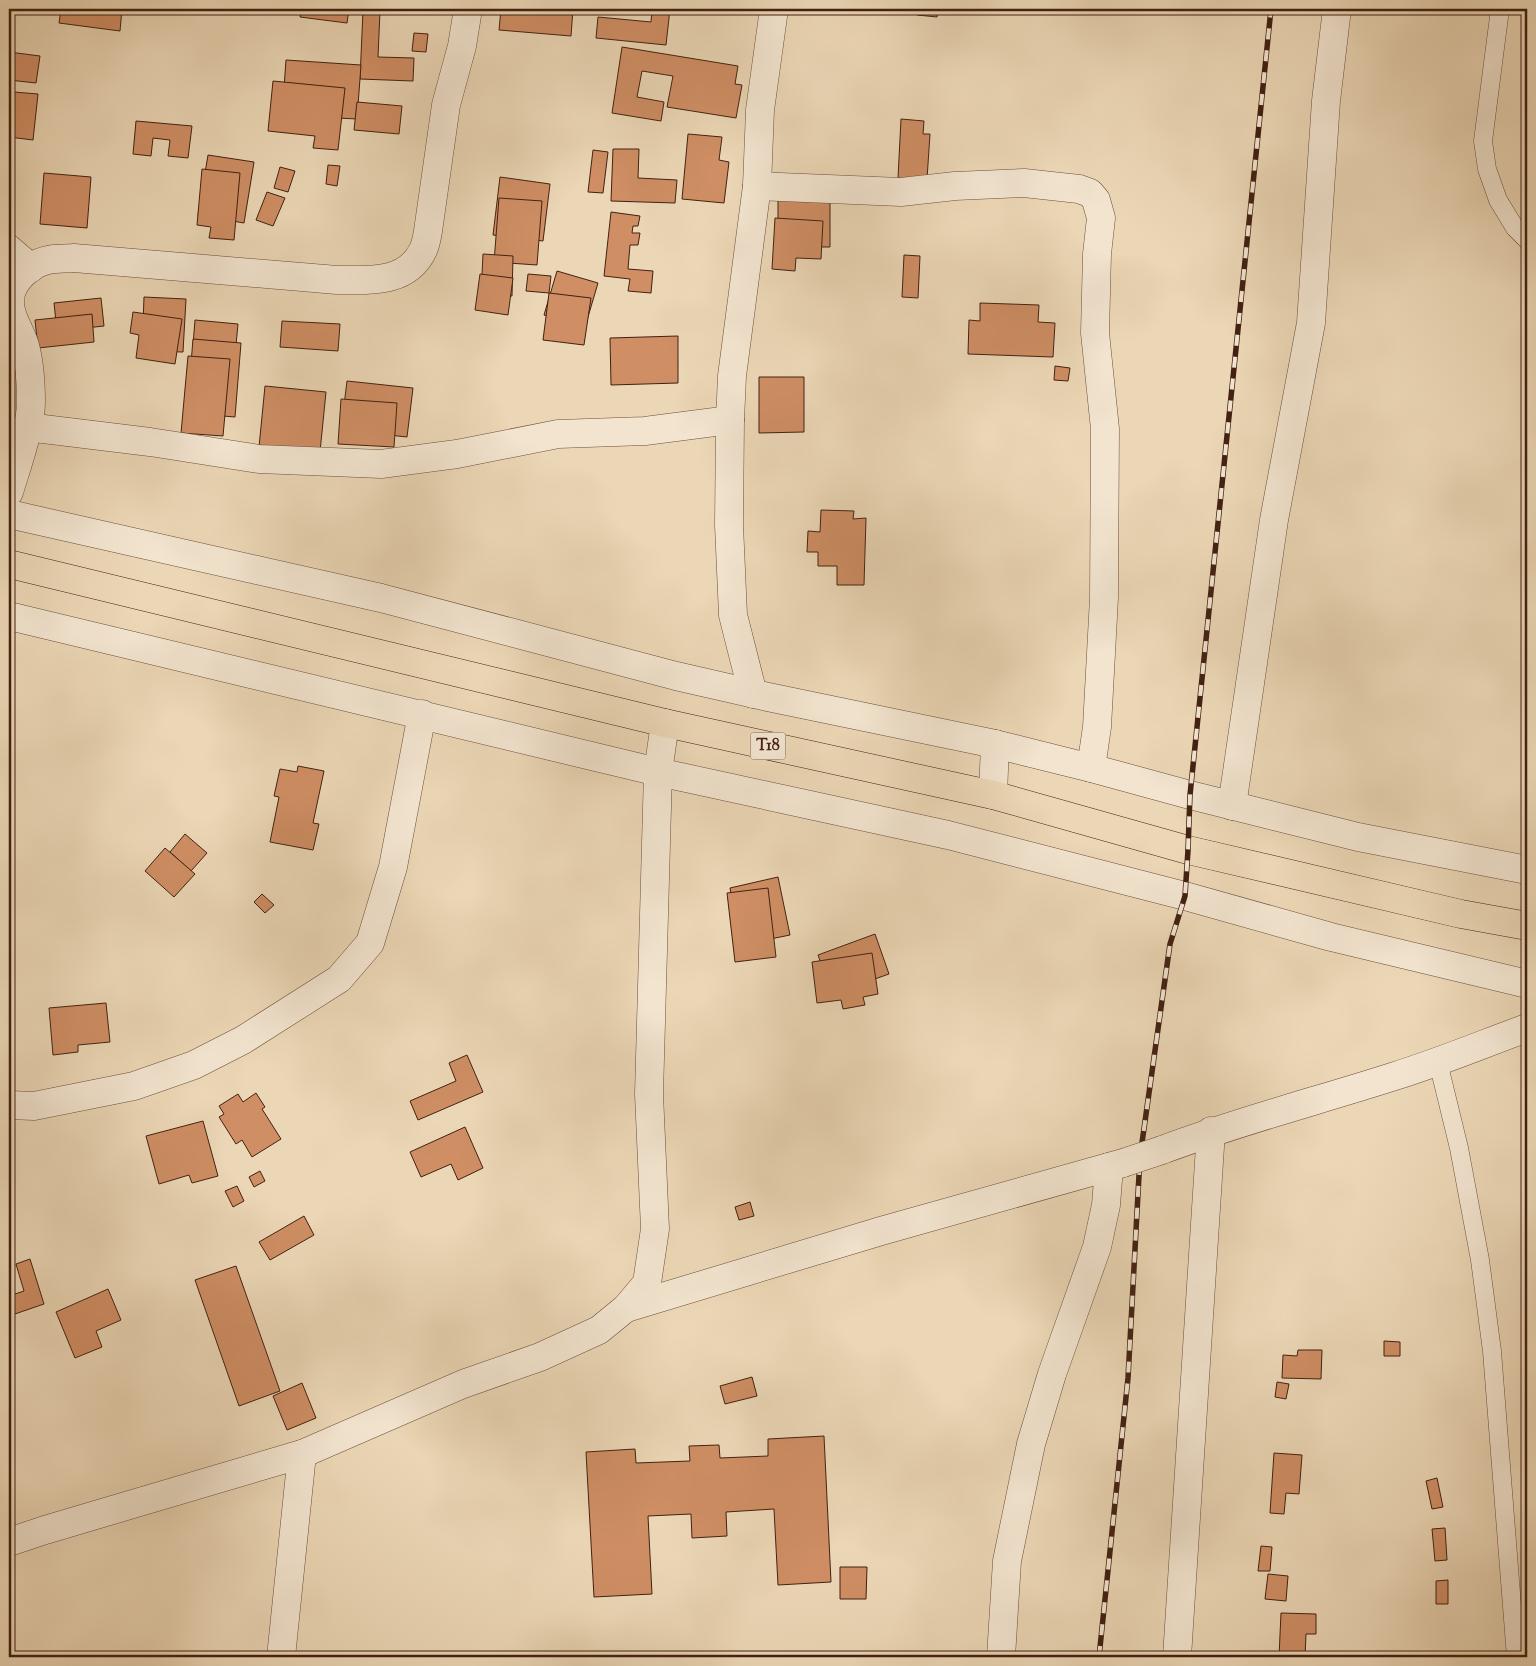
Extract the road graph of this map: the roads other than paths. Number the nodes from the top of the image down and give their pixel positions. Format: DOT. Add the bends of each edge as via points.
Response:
graph roads {
  1 [pos="468,9"];
  2 [pos="774,9"];
  3 [pos="1337,9"];
  4 [pos="1500,9"];
  5 [pos="757,186"];
  6 [pos="1527,240"];
  7 [pos="9,249"];
  8 [pos="31,268"];
  9 [pos="730,420"];
  10 [pos="27,427"];
  11 [pos="9,492"];
  12 [pos="9,514"];
  13 [pos="9,564"];
  14 [pos="9,616"];
  15 [pos="753,694"];
  16 [pos="422,714"];
  17 [pos="664,724"];
  18 [pos="995,744"];
  19 [pos="1091,768"];
  20 [pos="658,772"];
  21 [pos="993,795"];
  22 [pos="1232,806"];
  23 [pos="1527,870"];
  24 [pos="1527,926"];
  25 [pos="1527,984"];
  26 [pos="1527,1028"];
  27 [pos="1438,1062"];
  28 [pos="9,1105"];
  29 [pos="1211,1131"];
  30 [pos="1116,1165"];
  31 [pos="626,1308"];
  32 [pos="302,1454"];
  33 [pos="9,1542"];
  34 [pos="282,1657"];
  35 [pos="1001,1657"];
  36 [pos="1176,1657"];
  37 [pos="1516,1657"];
  1 -- 8 [label="street" via="446,105 428,231 423,250 411,266 398,275 381,280 337,280 74,258 47,260"];
  2 -- 5 [label="street" via="760,110"];
  3 -- 22 [label="street" via="1326,101 1311,323 1274,520"];
  4 -- 6 [label="lane" via="1483,141 1487,169 1498,200 1515,228"];
  5 -- 9 [label="street" via="732,376"];
  5 -- 19 [label="street" via="901,192 1024,183 1079,189 1090,193 1096,200 1101,218 1095,333 1106,429 1104,598 1097,727"];
  7 -- 8 [label="street"];
  8 -- 10 [label="street" via="18,278 11,291 10,302 28,360 31,405"];
  9 -- 10 [label="street" via="645,431 558,434 457,454 382,464 259,459"];
  9 -- 15 [label="street" via="729,525 733,616"];
  10 -- 11 [label="street"];
  12 -- 15 [label="street" via="381,598"];
  13 -- 17 [label="main road, T18"];
  14 -- 16 [label="street"];
  15 -- 18 [label="street"];
  16 -- 20 [label="street"];
  16 -- 28 [label="street" via="392,868 370,943 339,979 243,1040 194,1065 134,1086 34,1106"];
  17 -- 20 [label="street"];
  17 -- 21 [label="main road, T18"];
  18 -- 19 [label="street"];
  18 -- 21 [label="street"];
  19 -- 22 [label="street"];
  20 -- 25 [label="street" via="948,835 1331,937"];
  20 -- 31 [label="street" via="649,1094 655,1229 647,1283"];
  21 -- 24 [label="main road, T18" via="1188,850 1461,914"];
  22 -- 23 [label="street" via="1358,836"];
  26 -- 27 [label="street"];
  27 -- 29 [label="street"];
  27 -- 37 [label="lane" via="1459,1148 1492,1351"];
  29 -- 30 [label="street, bridge"];
  29 -- 36 [label="street"];
  30 -- 31 [label="street"];
  30 -- 35 [label="street" via="1097,1247 1031,1444 1007,1561"];
  31 -- 32 [label="street" via="599,1330 540,1357 463,1384"];
  32 -- 33 [label="street"];
  32 -- 34 [label="street"];
}
